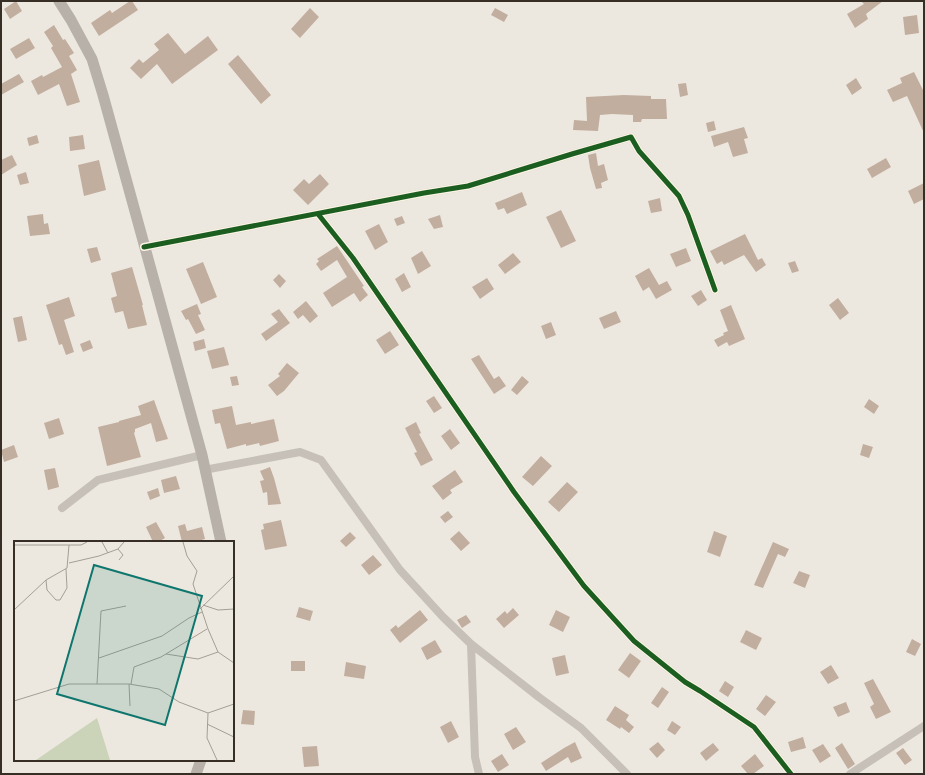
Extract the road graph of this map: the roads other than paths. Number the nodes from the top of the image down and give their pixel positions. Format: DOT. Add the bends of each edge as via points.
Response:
graph roads {
  1 [pos="59,1"];
  2 [pos="318,214"];
  3 [pos="144,247"];
  4 [pos="715,290"];
  5 [pos="202,455"];
  6 [pos="204,470"];
  7 [pos="62,508"];
  8 [pos="221,541"];
  9 [pos="471,644"];
  10 [pos="924,726"];
  11 [pos="201,761"];
  12 [pos="196,774"];
  13 [pos="479,774"];
  14 [pos="627,774"];
  15 [pos="791,774"];
  16 [pos="850,774"];
  1 -- 3 [label="street" via="92,59"];
  2 -- 3 [label="street"];
  2 -- 4 [label="street" via="468,186 631,137 639,151 678,196 688,215"];
  2 -- 15 [label="street" via="353,258 514,492 584,586 634,641 685,682 754,727"];
  3 -- 5 [label="street"];
  5 -- 6 [label="street"];
  5 -- 7 [label="street" via="98,480"];
  6 -- 8 [label="street"];
  6 -- 9 [label="street" via="300,452 322,460 400,570"];
  9 -- 13 [label="street" via="475,757"];
  9 -- 14 [label="street" via="581,728"];
  10 -- 16 [label="street"];
  11 -- 12 [label="street"];
}
